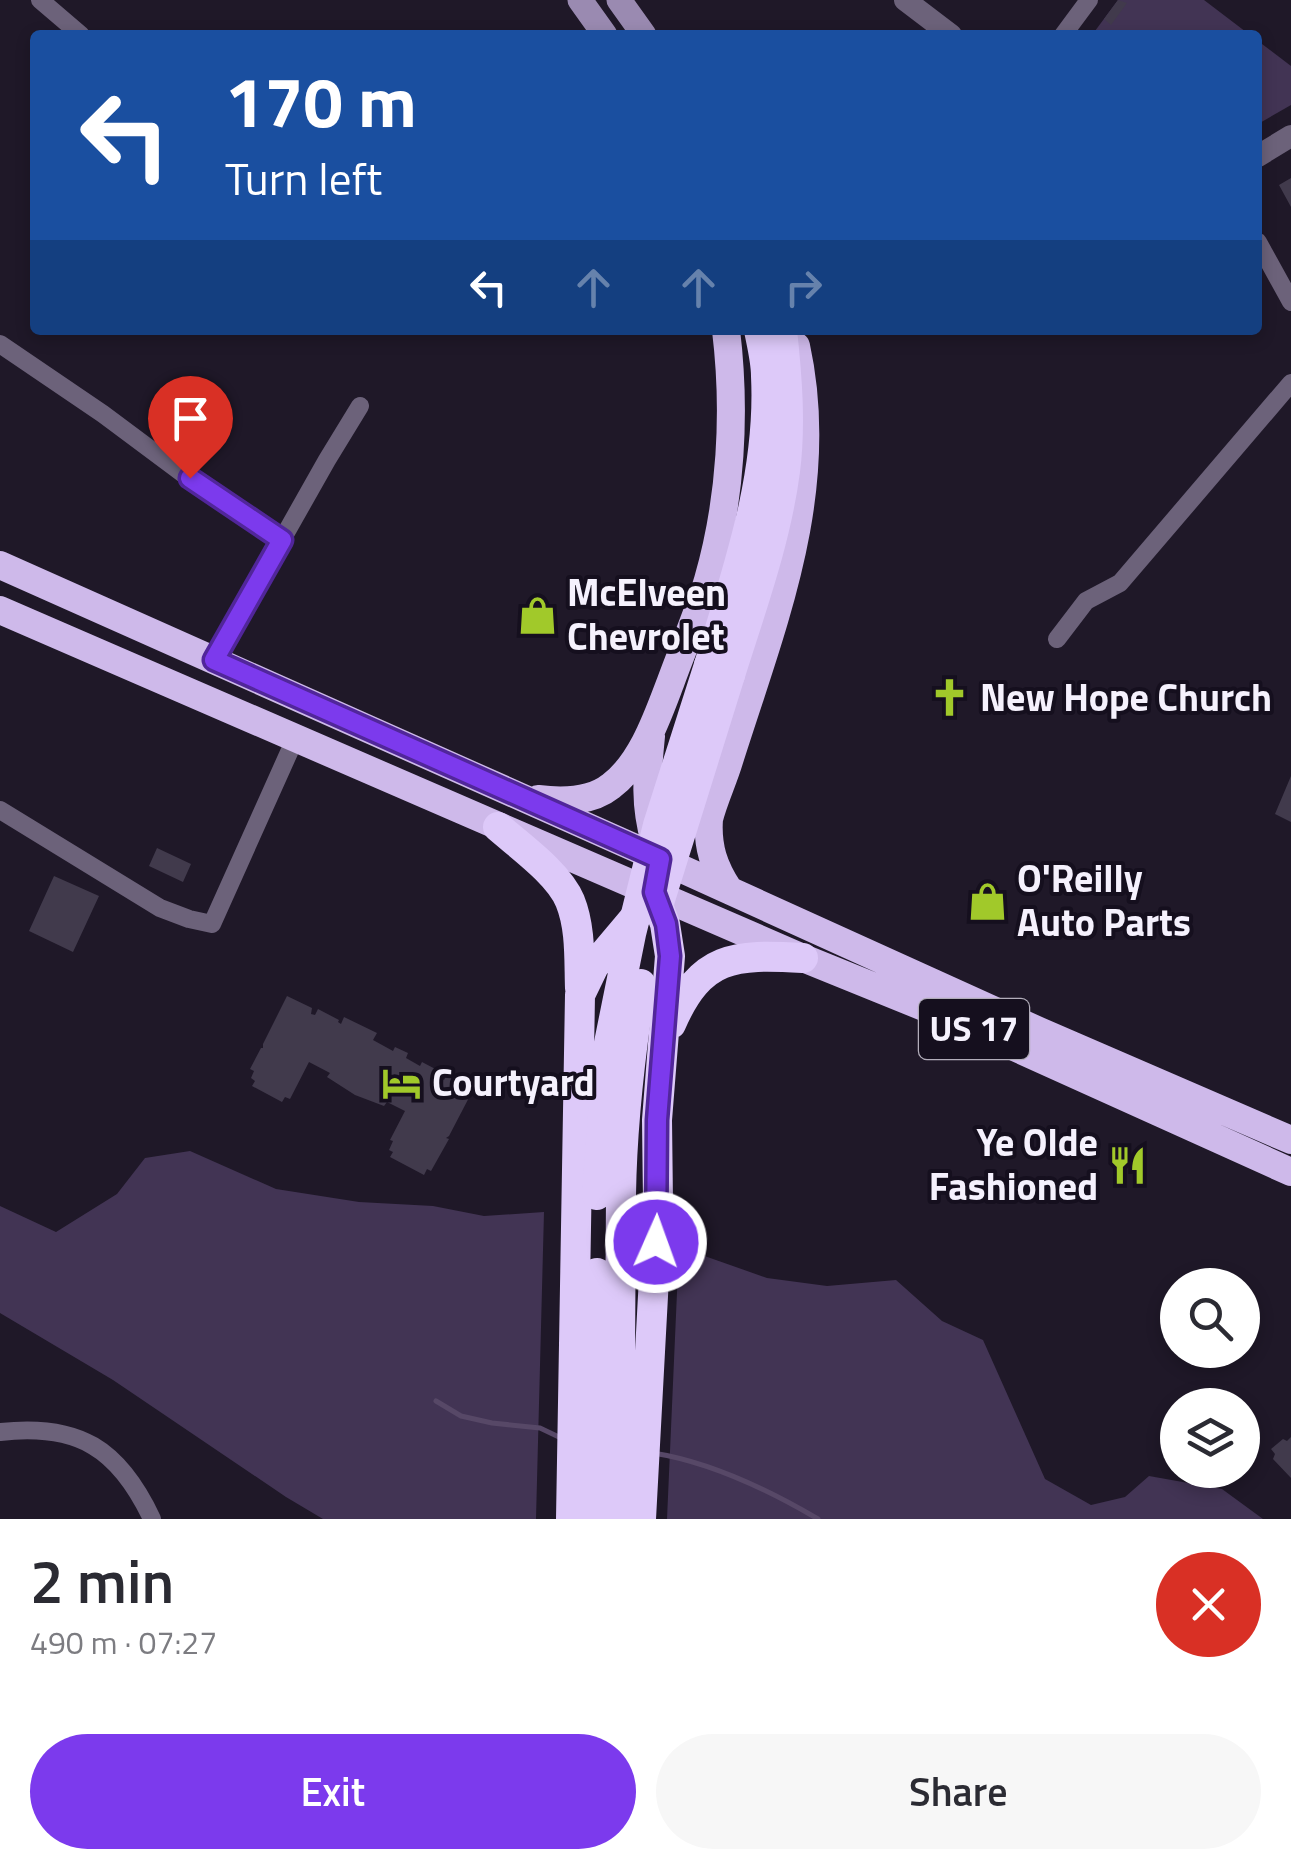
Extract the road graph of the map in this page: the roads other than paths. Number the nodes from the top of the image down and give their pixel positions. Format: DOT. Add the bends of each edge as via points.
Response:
graph roads {
  1 [pos="40,0"];
  2 [pos="580,0"];
  3 [pos="618,0"];
  4 [pos="905,0"];
  5 [pos="1089,0"];
  6 [pos="75,30"];
  7 [pos="602,30"];
  8 [pos="640,30"];
  9 [pos="945,30"];
  10 [pos="1067,30"];
  11 [pos="1291,136"];
  12 [pos="1262,154"];
  13 [pos="1262,249"];
  14 [pos="1291,302"];
  15 [pos="726,335"];
  16 [pos="760,335"];
  17 [pos="782,335"];
  18 [pos="793,335"];
  19 [pos="0,344"];
  20 [pos="1291,382"];
  21 [pos="360,406"];
  22 [pos="282,540"];
  23 [pos="0,565"];
  24 [pos="0,610"];
  25 [pos="1057,638"];
  26 [pos="214,660"];
  27 [pos="719,670"];
  28 [pos="652,730"];
  29 [pos="296,739"];
  30 [pos="715,796"];
  31 [pos="524,798"];
  32 [pos="0,810"];
  33 [pos="498,828"];
  34 [pos="660,859"];
  35 [pos="729,890"];
  36 [pos="654,892"];
  37 [pos="803,958"];
  38 [pos="580,995"];
  39 [pos="666,1036"];
  40 [pos="1291,1140"];
  41 [pos="1291,1172"];
  42 [pos="609,1195"];
  43 [pos="0,1432"];
  44 [pos="152,1519"];
  45 [pos="571,1519"];
  46 [pos="594,1519"];
  47 [pos="619,1519"];
  48 [pos="641,1519"];
  1 -- 6 [label="street"];
  2 -- 7 [label="main road"];
  3 -- 8 [label="main road"];
  4 -- 9 [label="street"];
  5 -- 10 [label="street"];
  11 -- 12 [label="street"];
  13 -- 14 [label="street"];
  15 -- 28 [label="highway" via="731,412 715,552"];
  16 -- 27 [label="highway" via="766,424"];
  17 -- 27 [label="highway" via="786,468 762,572"];
  18 -- 30 [label="highway" via="806,430 798,527"];
  19 -- 22 [label="street"];
  20 -- 25 [label="street" via="1120,583 1086,601"];
  21 -- 22 [label="street"];
  22 -- 26 [label="street"];
  23 -- 26 [label="highway, US 17"];
  24 -- 29 [label="highway, US 17"];
  26 -- 31 [label="highway, US 17"];
  27 -- 42 [label="highway, bridge" via="649,937"];
  28 -- 31 [label="highway" via="610,787 580,799"];
  28 -- 34 [label="highway" via="646,803"];
  29 -- 32 [label="street" via="212,924 160,908"];
  29 -- 33 [label="highway, US 17"];
  30 -- 34 [label="highway"];
  30 -- 35 [label="highway" via="710,851"];
  31 -- 34 [label="highway, US 17"];
  33 -- 36 [label="highway, US 17"];
  33 -- 38 [label="highway" via="570,900"];
  34 -- 35 [label="highway, US 17"];
  34 -- 36 [label="highway"];
  35 -- 40 [label="highway, US 17"];
  36 -- 37 [label="highway, US 17"];
  36 -- 38 [label="highway" via="594,966"];
  36 -- 39 [label="highway" via="670,941"];
  37 -- 39 [label="highway" via="722,962 694,984"];
  37 -- 41 [label="highway, US 17"];
  38 -- 45 [label="highway"];
  39 -- 48 [label="highway"];
  42 -- 46 [label="highway"];
  42 -- 47 [label="highway"];
  43 -- 44 [label="street" via="71,1436 97,1446 132,1479"];
}
